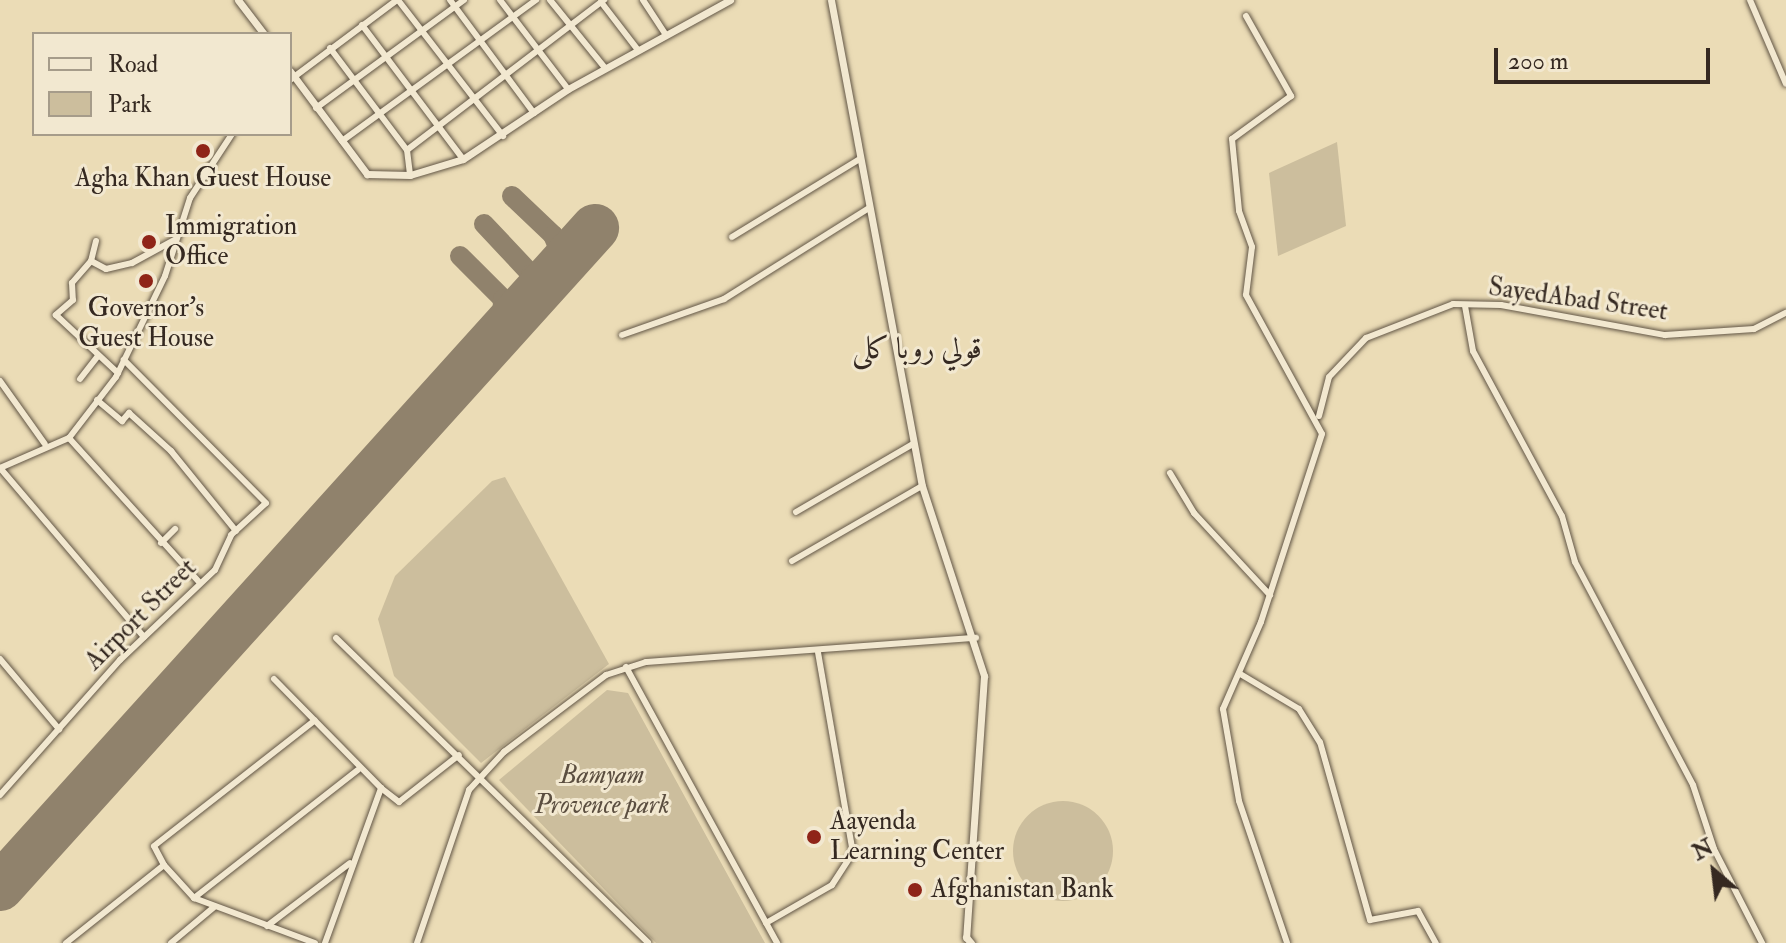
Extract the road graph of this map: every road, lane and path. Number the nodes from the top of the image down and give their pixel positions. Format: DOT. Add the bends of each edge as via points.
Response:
graph roads {
  1 [pos="238,0"];
  2 [pos="397,0"];
  3 [pos="464,0"];
  4 [pos="500,0"];
  5 [pos="536,0"];
  6 [pos="550,0"];
  7 [pos="643,0"];
  8 [pos="730,0"];
  9 [pos="831,0"];
  10 [pos="1750,0"];
  11 [pos="600,2"];
  12 [pos="452,3"];
  13 [pos="1246,16"];
  14 [pos="514,18"];
  15 [pos="362,25"];
  16 [pos="571,27"];
  17 [pos="262,32"];
  18 [pos="421,32"];
  19 [pos="666,35"];
  20 [pos="481,41"];
  21 [pos="330,48"];
  22 [pos="638,50"];
  23 [pos="538,51"];
  24 [pos="387,58"];
  25 [pos="447,64"];
  26 [pos="605,68"];
  27 [pos="292,75"];
  28 [pos="506,76"];
  29 [pos="292,77"];
  30 [pos="354,81"];
  31 [pos="1786,84"];
  32 [pos="568,89"];
  33 [pos="413,91"];
  34 [pos="475,99"];
  35 [pos="316,108"];
  36 [pos="534,113"];
  37 [pos="380,117"];
  38 [pos="438,125"];
  39 [pos="231,136"];
  40 [pos="503,136"];
  41 [pos="342,141"];
  42 [pos="407,150"];
  43 [pos="463,159"];
  44 [pos="860,159"];
  45 [pos="410,175"];
  46 [pos="869,208"];
  47 [pos="732,237"];
  48 [pos="177,238"];
  49 [pos="96,241"];
  50 [pos="91,261"];
  51 [pos="1465,306"];
  52 [pos="1786,313"];
  53 [pos="622,335"];
  54 [pos="97,357"];
  55 [pos="124,360"];
  56 [pos="118,373"];
  57 [pos="80,379"];
  58 [pos="0,381"];
  59 [pos="97,400"];
  60 [pos="1319,416"];
  61 [pos="69,438"];
  62 [pos="45,444"];
  63 [pos="913,444"];
  64 [pos="1170,473"];
  65 [pos="922,486"];
  66 [pos="796,512"];
  67 [pos="175,529"];
  68 [pos="236,531"];
  69 [pos="161,543"];
  70 [pos="792,561"];
  71 [pos="198,581"];
  72 [pos="1270,595"];
  73 [pos="144,637"];
  74 [pos="336,638"];
  75 [pos="976,638"];
  76 [pos="818,652"];
  77 [pos="0,659"];
  78 [pos="626,667"];
  79 [pos="1242,675"];
  80 [pos="274,679"];
  81 [pos="315,720"];
  82 [pos="59,729"];
  83 [pos="459,755"];
  84 [pos="358,770"];
  85 [pos="482,777"];
  86 [pos="381,788"];
  87 [pos="0,795"];
  88 [pos="352,862"];
  89 [pos="164,865"];
  90 [pos="194,898"];
  91 [pos="214,907"];
  92 [pos="766,923"];
  93 [pos="267,926"];
  94 [pos="294,935"];
  95 [pos="967,941"];
  96 [pos="66,943"];
  97 [pos="171,943"];
  98 [pos="284,943"];
  99 [pos="315,943"];
  100 [pos="325,943"];
  101 [pos="417,943"];
  102 [pos="648,943"];
  103 [pos="777,943"];
  104 [pos="1287,943"];
  105 [pos="1436,943"];
  106 [pos="1762,943"];
  1 -- 17 [label="street"];
  2 -- 15 [label="street"];
  2 -- 18 [label="street"];
  3 -- 12 [label="street"];
  4 -- 14 [label="street"];
  5 -- 14 [label="street"];
  6 -- 16 [label="street"];
  7 -- 19 [label="street"];
  8 -- 19 [label="street"];
  9 -- 44 [label="street"];
  10 -- 31 [label="street"];
  11 -- 16 [label="street"];
  11 -- 22 [label="street"];
  12 -- 18 [label="street"];
  12 -- 20 [label="street"];
  13 -- 60 [label="street" via="1291,96 1232,139 1239,211 1252,247 1246,295"];
  14 -- 20 [label="street"];
  14 -- 23 [label="street"];
  15 -- 21 [label="street"];
  15 -- 24 [label="street"];
  16 -- 23 [label="street"];
  16 -- 26 [label="street"];
  18 -- 24 [label="street"];
  18 -- 25 [label="street"];
  19 -- 22 [label="street"];
  20 -- 25 [label="street"];
  20 -- 28 [label="street"];
  21 -- 27 [label="street"];
  21 -- 30 [label="street"];
  22 -- 26 [label="street"];
  23 -- 28 [label="street"];
  23 -- 32 [label="street"];
  24 -- 30 [label="street"];
  24 -- 33 [label="street"];
  25 -- 33 [label="street"];
  25 -- 34 [label="street"];
  26 -- 32 [label="street"];
  28 -- 34 [label="street"];
  28 -- 36 [label="street"];
  29 -- 35 [label="street"];
  30 -- 35 [label="street"];
  30 -- 37 [label="street"];
  32 -- 36 [label="street"];
  33 -- 37 [label="street"];
  33 -- 38 [label="street"];
  34 -- 38 [label="street"];
  34 -- 40 [label="street"];
  35 -- 41 [label="street"];
  36 -- 40 [label="street"];
  37 -- 41 [label="street"];
  37 -- 42 [label="street"];
  38 -- 42 [label="street"];
  38 -- 43 [label="street"];
  39 -- 48 [label="street" via="190,198"];
  40 -- 43 [label="street"];
  41 -- 45 [label="street" via="370,177"];
  42 -- 45 [label="street"];
  43 -- 45 [label="street"];
  44 -- 46 [label="street"];
  44 -- 47 [label="street"];
  46 -- 53 [label="street" via="724,299"];
  46 -- 63 [label="street"];
  48 -- 50 [label="street" via="132,263 106,269"];
  48 -- 55 [label="street"];
  49 -- 50 [label="street"];
  50 -- 54 [label="street" via="72,283 73,300 56,315"];
  51 -- 52 [label="street, SayedAbad Street" via="1501,305 1665,335 1754,329"];
  51 -- 60 [label="street, SayedAbad Street" via="1443,307 1366,338 1329,377"];
  51 -- 106 [label="street" via="1473,351 1562,516 1575,562 1693,785 1714,849"];
  54 -- 56 [label="street"];
  54 -- 57 [label="street"];
  55 -- 56 [label="street"];
  55 -- 68 [label="street, Airport Street" via="266,503"];
  56 -- 59 [label="street"];
  58 -- 62 [label="street"];
  59 -- 61 [label="street"];
  59 -- 68 [label="street" via="122,421 129,413 171,451"];
  60 -- 72 [label="street, SayedAbad Street" via="1322,434"];
  61 -- 62 [label="street"];
  61 -- 69 [label="street"];
  62 -- 73 [label="street" via="0,468"];
  63 -- 65 [label="street"];
  63 -- 66 [label="street"];
  64 -- 72 [label="street" via="1194,513"];
  65 -- 70 [label="street"];
  65 -- 75 [label="street"];
  67 -- 69 [label="street"];
  68 -- 71 [label="street, Airport Street" via="215,570"];
  69 -- 71 [label="street"];
  71 -- 73 [label="street, Airport Street"];
  72 -- 79 [label="street, SayedAbad Street"];
  73 -- 82 [label="street, Airport Street"];
  74 -- 83 [label="street"];
  75 -- 76 [label="street"];
  75 -- 95 [label="street" via="986,698"];
  76 -- 78 [label="street"];
  76 -- 92 [label="street" via="853,853 832,885"];
  77 -- 82 [label="street"];
  78 -- 85 [label="street" via="504,752"];
  78 -- 92 [label="street"];
  79 -- 104 [label="street, SayedAbad Street" via="1223,709 1239,801"];
  79 -- 105 [label="street" via="1299,709 1320,742 1370,920 1418,911"];
  80 -- 81 [label="street"];
  81 -- 84 [label="street"];
  81 -- 89 [label="street" via="154,846"];
  82 -- 87 [label="street, Airport Street"];
  83 -- 85 [label="street"];
  83 -- 86 [label="street" via="399,802"];
  84 -- 86 [label="street"];
  84 -- 90 [label="street"];
  85 -- 101 [label="street" via="456,822"];
  85 -- 102 [label="street"];
  86 -- 88 [label="street"];
  88 -- 93 [label="street"];
  88 -- 100 [label="street"];
  89 -- 90 [label="street"];
  89 -- 96 [label="street"];
  90 -- 91 [label="street"];
  91 -- 93 [label="street"];
  91 -- 97 [label="street"];
  92 -- 103 [label="street"];
  93 -- 94 [label="street"];
  94 -- 98 [label="street"];
  94 -- 99 [label="street"];
}
